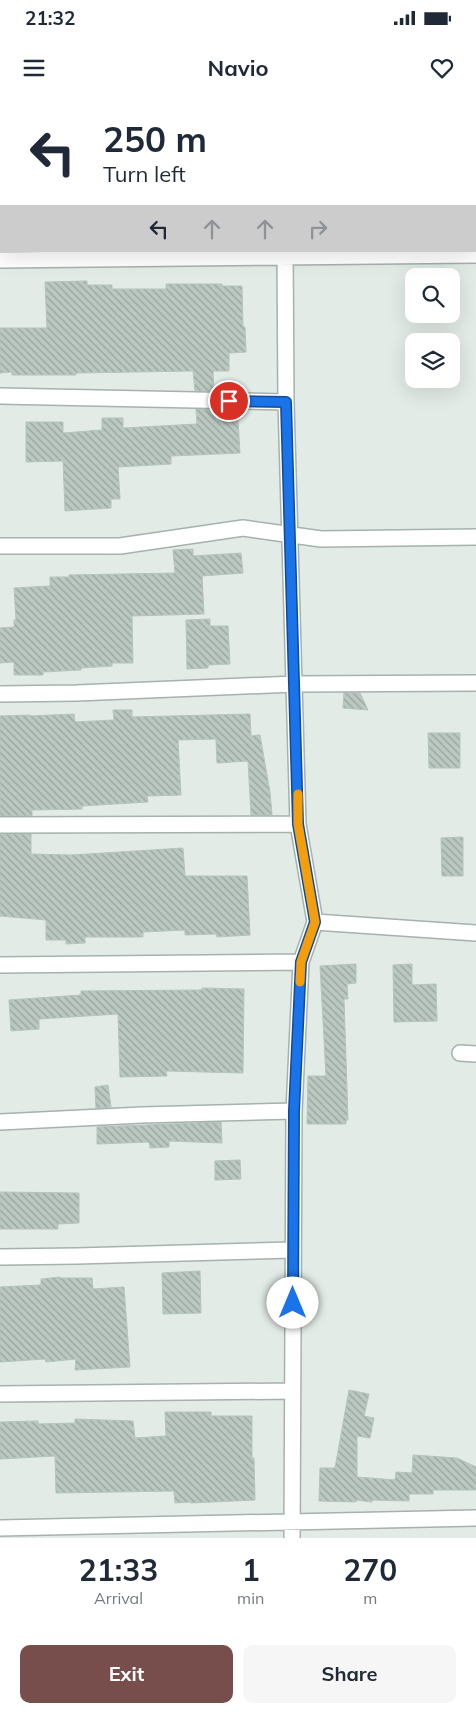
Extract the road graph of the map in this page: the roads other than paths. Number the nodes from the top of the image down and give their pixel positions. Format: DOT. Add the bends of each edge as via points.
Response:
graph roads {
  1 [pos="285,254"];
  2 [pos="476,255"];
  3 [pos="0,260"];
  4 [pos="0,396"];
  5 [pos="286,402"];
  6 [pos="290,534"];
  7 [pos="476,537"];
  8 [pos="0,546"];
  9 [pos="476,683"];
  10 [pos="294,684"];
  11 [pos="0,694"];
  12 [pos="298,824"];
  13 [pos="0,825"];
  14 [pos="315,922"];
  15 [pos="476,932"];
  16 [pos="301,962"];
  17 [pos="0,965"];
  18 [pos="460,1053"];
  19 [pos="476,1054"];
  20 [pos="294,1111"];
  21 [pos="0,1122"];
  22 [pos="293,1250"];
  23 [pos="0,1257"];
  24 [pos="292,1391"];
  25 [pos="0,1394"];
  26 [pos="476,1518"];
  27 [pos="291,1522"];
  28 [pos="0,1528"];
  29 [pos="292,1538"];
  1 -- 2 [label="street"];
  1 -- 3 [label="street"];
  1 -- 5 [label="street"];
  4 -- 5 [label="street"];
  5 -- 6 [label="street"];
  6 -- 7 [label="street" via="321,539"];
  6 -- 8 [label="street" via="243,528 120,546"];
  6 -- 10 [label="street"];
  9 -- 10 [label="street"];
  10 -- 11 [label="street"];
  10 -- 12 [label="street"];
  12 -- 13 [label="street"];
  12 -- 14 [label="street"];
  14 -- 15 [label="street"];
  14 -- 16 [label="street"];
  16 -- 17 [label="street"];
  16 -- 20 [label="street"];
  18 -- 19 [label="street"];
  20 -- 21 [label="street"];
  20 -- 22 [label="street"];
  22 -- 23 [label="street"];
  22 -- 24 [label="street"];
  24 -- 25 [label="street"];
  24 -- 27 [label="street"];
  26 -- 27 [label="street"];
  27 -- 28 [label="street"];
  27 -- 29 [label="street"];
}
